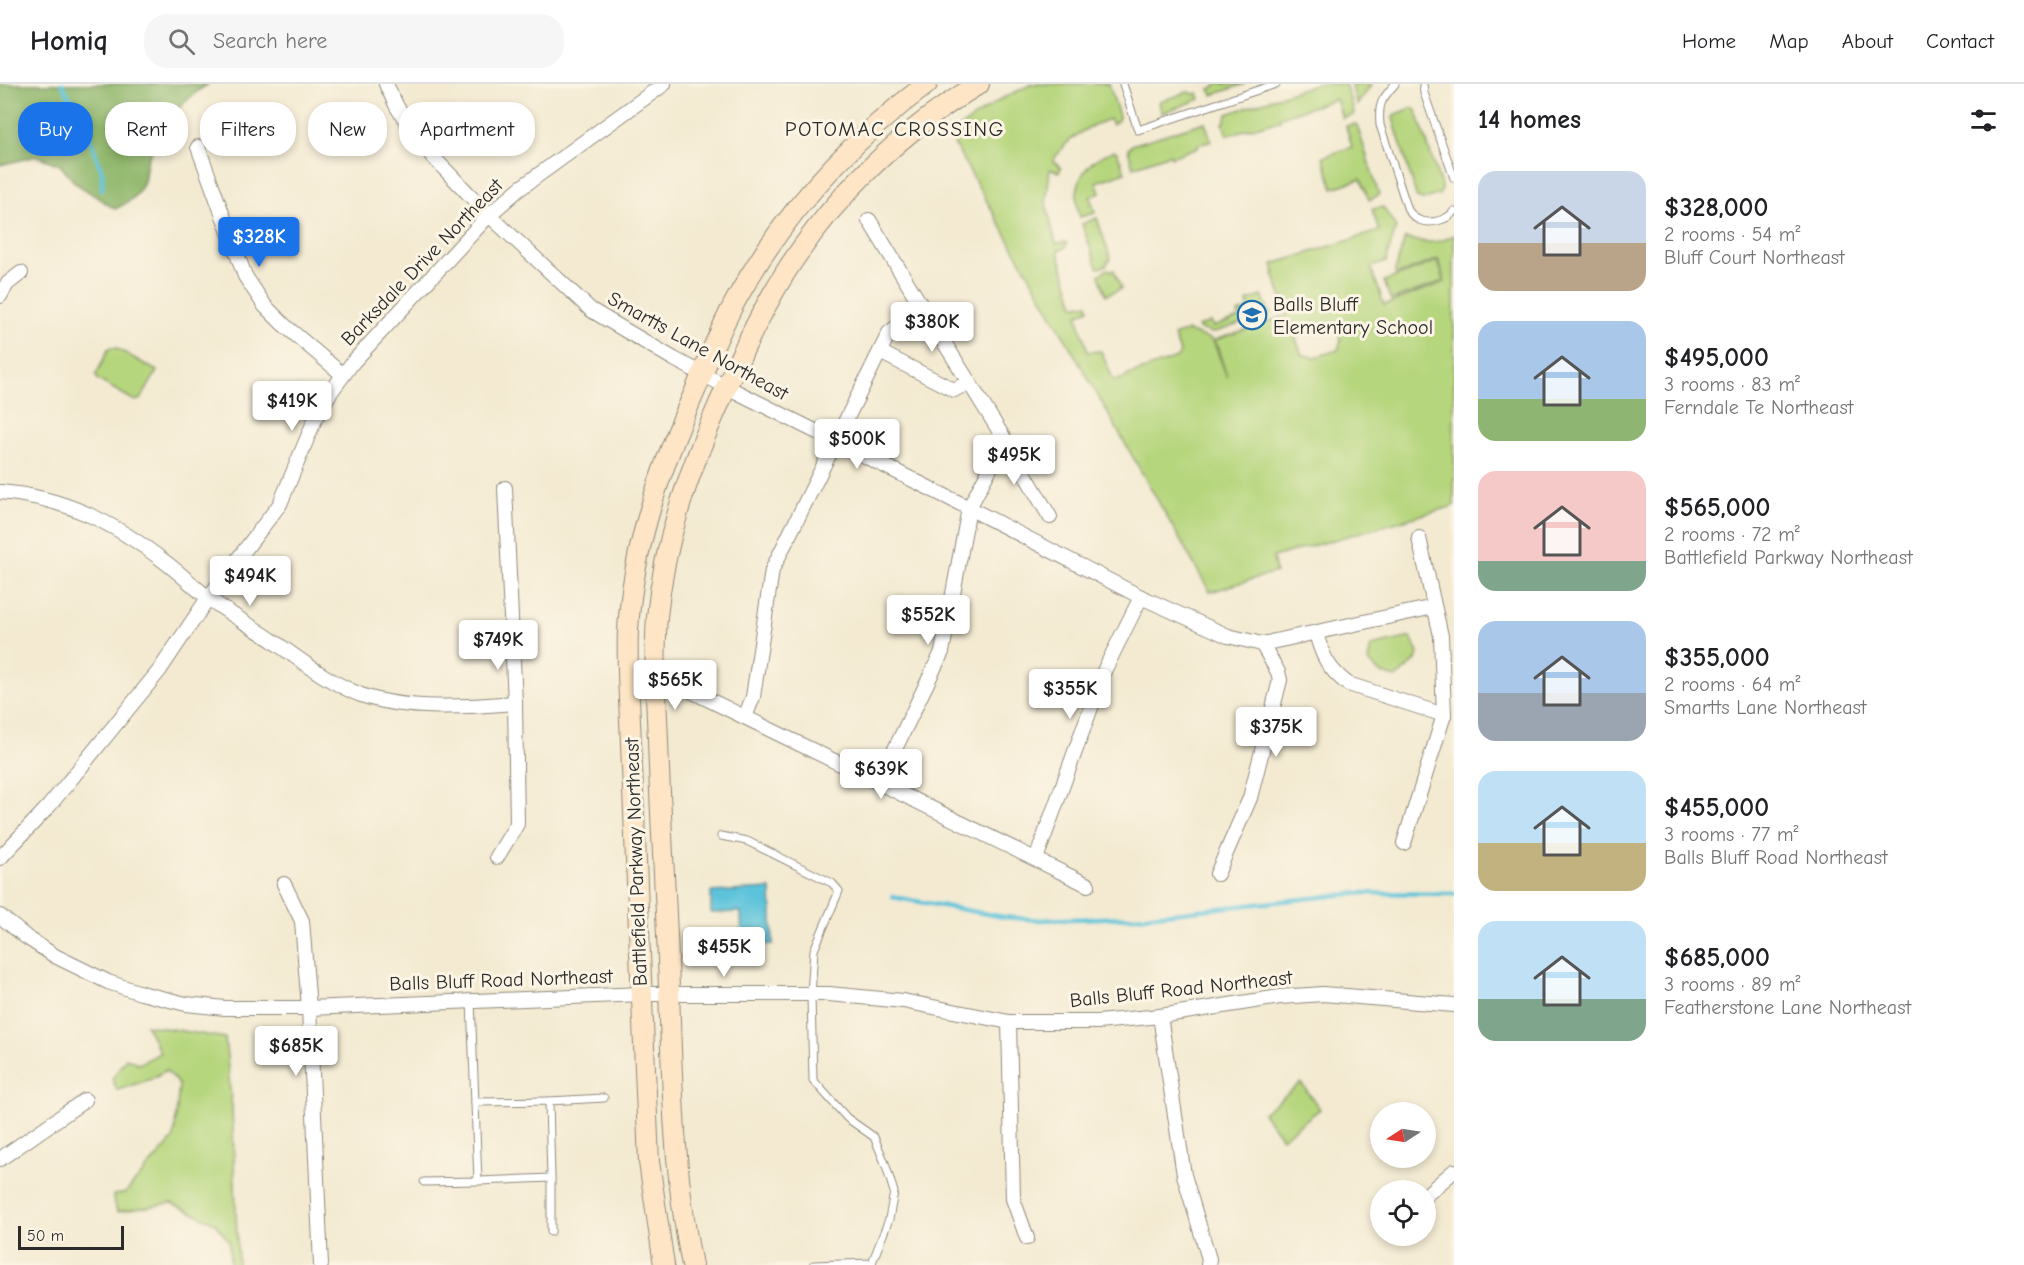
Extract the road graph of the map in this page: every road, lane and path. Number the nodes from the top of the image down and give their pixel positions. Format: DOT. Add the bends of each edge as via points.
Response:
graph roads {
  1 [pos="386,84"];
  2 [pos="664,84"];
  3 [pos="927,84"];
  4 [pos="979,84"];
  5 [pos="1123,84"];
  6 [pos="1276,84"];
  7 [pos="1395,84"];
  8 [pos="1423,84"];
  9 [pos="198,147"];
  10 [pos="1454,178"];
  11 [pos="1454,211"];
  12 [pos="489,215"];
  13 [pos="869,220"];
  14 [pos="21,273"];
  15 [pos="0,296"];
  16 [pos="922,307"];
  17 [pos="880,352"];
  18 [pos="702,373"];
  19 [pos="343,375"];
  20 [pos="969,382"];
  21 [pos="725,386"];
  22 [pos="1005,440"];
  23 [pos="835,442"];
  24 [pos="505,488"];
  25 [pos="0,492"];
  26 [pos="969,507"];
  27 [pos="1050,517"];
  28 [pos="1419,538"];
  29 [pos="1141,597"];
  30 [pos="208,598"];
  31 [pos="1434,607"];
  32 [pos="1316,633"];
  33 [pos="1262,644"];
  34 [pos="687,689"];
  35 [pos="515,704"];
  36 [pos="1444,716"];
  37 [pos="745,717"];
  38 [pos="879,782"];
  39 [pos="721,836"];
  40 [pos="1404,843"];
  41 [pos="496,857"];
  42 [pos="0,858"];
  43 [pos="1036,859"];
  44 [pos="1217,874"];
  45 [pos="284,884"];
  46 [pos="1088,885"];
  47 [pos="0,916"];
  48 [pos="642,994"];
  49 [pos="669,994"];
  50 [pos="811,995"];
  51 [pos="471,1000"];
  52 [pos="1454,1005"];
  53 [pos="309,1008"];
  54 [pos="1160,1016"];
  55 [pos="1009,1022"];
  56 [pos="604,1098"];
  57 [pos="85,1100"];
  58 [pos="549,1101"];
  59 [pos="475,1102"];
  60 [pos="0,1159"];
  61 [pos="1454,1171"];
  62 [pos="551,1178"];
  63 [pos="478,1181"];
  64 [pos="424,1182"];
  65 [pos="1436,1187"];
  66 [pos="551,1232"];
  67 [pos="1027,1238"];
  68 [pos="873,1264"];
  69 [pos="321,1265"];
  70 [pos="664,1265"];
  71 [pos="692,1265"];
  72 [pos="813,1265"];
  73 [pos="1208,1265"];
  1 -- 12 [label="street, Smartts Lane Northeast" via="397,107 433,157"];
  2 -- 12 [label="street, Barksdale Drive Northeast" via="549,165"];
  3 -- 18 [label="main road, Battlefield Parkway Northeast" via="852,147 788,221 735,301"];
  4 -- 21 [label="main road, Battlefield Parkway Northeast" via="898,143 846,192 784,275"];
  5 -- 6 [label="lane" via="1138,129"];
  7 -- 11 [label="lane" via="1382,99 1380,125 1408,210 1426,222 1439,221"];
  8 -- 10 [label="lane"];
  9 -- 19 [label="street" via="240,265 252,287 283,324"];
  12 -- 18 [label="street, Smartts Lane Northeast" via="591,310"];
  12 -- 19 [label="street, Barksdale Drive Northeast"];
  13 -- 16 [label="street"];
  14 -- 15 [label="street"];
  16 -- 17 [label="street" via="889,333"];
  16 -- 20 [label="street"];
  17 -- 20 [label="street" via="954,390"];
  17 -- 23 [label="street"];
  18 -- 21 [label="street, Smartts Lane Northeast"];
  18 -- 48 [label="main road, Battlefield Parkway Northeast" via="677,429 653,499 636,566 628,629"];
  19 -- 30 [label="street, Barksdale Drive Northeast" via="316,417 280,504"];
  20 -- 22 [label="street"];
  21 -- 23 [label="street, Smartts Lane Northeast"];
  21 -- 49 [label="main road, Battlefield Parkway Northeast" via="676,514 662,573 657,620 656,708"];
  22 -- 26 [label="street"];
  22 -- 27 [label="street"];
  23 -- 26 [label="street, Smartts Lane Northeast"];
  23 -- 37 [label="street" via="772,570 753,697"];
  24 -- 35 [label="street"];
  25 -- 30 [label="street" via="67,504 100,519 165,562"];
  26 -- 29 [label="street, Smartts Lane Northeast"];
  26 -- 38 [label="street" via="942,652"];
  28 -- 31 [label="street"];
  29 -- 33 [label="street, Smartts Lane Northeast" via="1228,636"];
  29 -- 43 [label="street" via="1105,669"];
  30 -- 35 [label="street" via="311,668 364,696 438,706"];
  30 -- 42 [label="street, Barksdale Drive Northeast" via="159,671 49,806"];
  31 -- 32 [label="street, Smartts Lane Northeast"];
  31 -- 36 [label="street" via="1441,636"];
  32 -- 33 [label="street, Smartts Lane Northeast"];
  32 -- 36 [label="street" via="1328,666 1348,684"];
  33 -- 44 [label="street" via="1280,680 1250,798"];
  34 -- 37 [label="street"];
  35 -- 41 [label="street" via="517,824"];
  36 -- 40 [label="street"];
  37 -- 38 [label="street"];
  38 -- 43 [label="street"];
  39 -- 50 [label="lane" via="747,841 832,883 839,891 814,950"];
  43 -- 46 [label="street"];
  45 -- 53 [label="street" via="302,921"];
  47 -- 53 [label="street, Balls Bluff Road Northeast" via="56,956 108,982 141,993 202,1006"];
  48 -- 49 [label="street, Balls Bluff Road Northeast"];
  48 -- 51 [label="street, Balls Bluff Road Northeast"];
  48 -- 70 [label="main road, Battlefield Parkway Northeast" via="649,1162"];
  49 -- 50 [label="street, Balls Bluff Road Northeast"];
  49 -- 71 [label="main road, Battlefield Parkway Northeast" via="675,1145"];
  50 -- 55 [label="street, Balls Bluff Road Northeast" via="903,1001"];
  50 -- 68 [label="lane" via="813,1080 847,1118 874,1137 894,1192"];
  51 -- 53 [label="street, Balls Bluff Road Northeast"];
  51 -- 59 [label="lane"];
  52 -- 54 [label="street, Balls Bluff Road Northeast" via="1323,994"];
  53 -- 69 [label="street"];
  54 -- 55 [label="street, Balls Bluff Road Northeast" via="1098,1022"];
  54 -- 73 [label="street" via="1184,1175"];
  55 -- 67 [label="street" via="1012,1199"];
  56 -- 58 [label="lane"];
  57 -- 60 [label="street"];
  58 -- 59 [label="lane"];
  58 -- 62 [label="lane"];
  59 -- 63 [label="lane"];
  61 -- 65 [label="street"];
  62 -- 63 [label="lane"];
  62 -- 66 [label="lane"];
  63 -- 64 [label="lane"];
  68 -- 72 [label="lane"];
}
